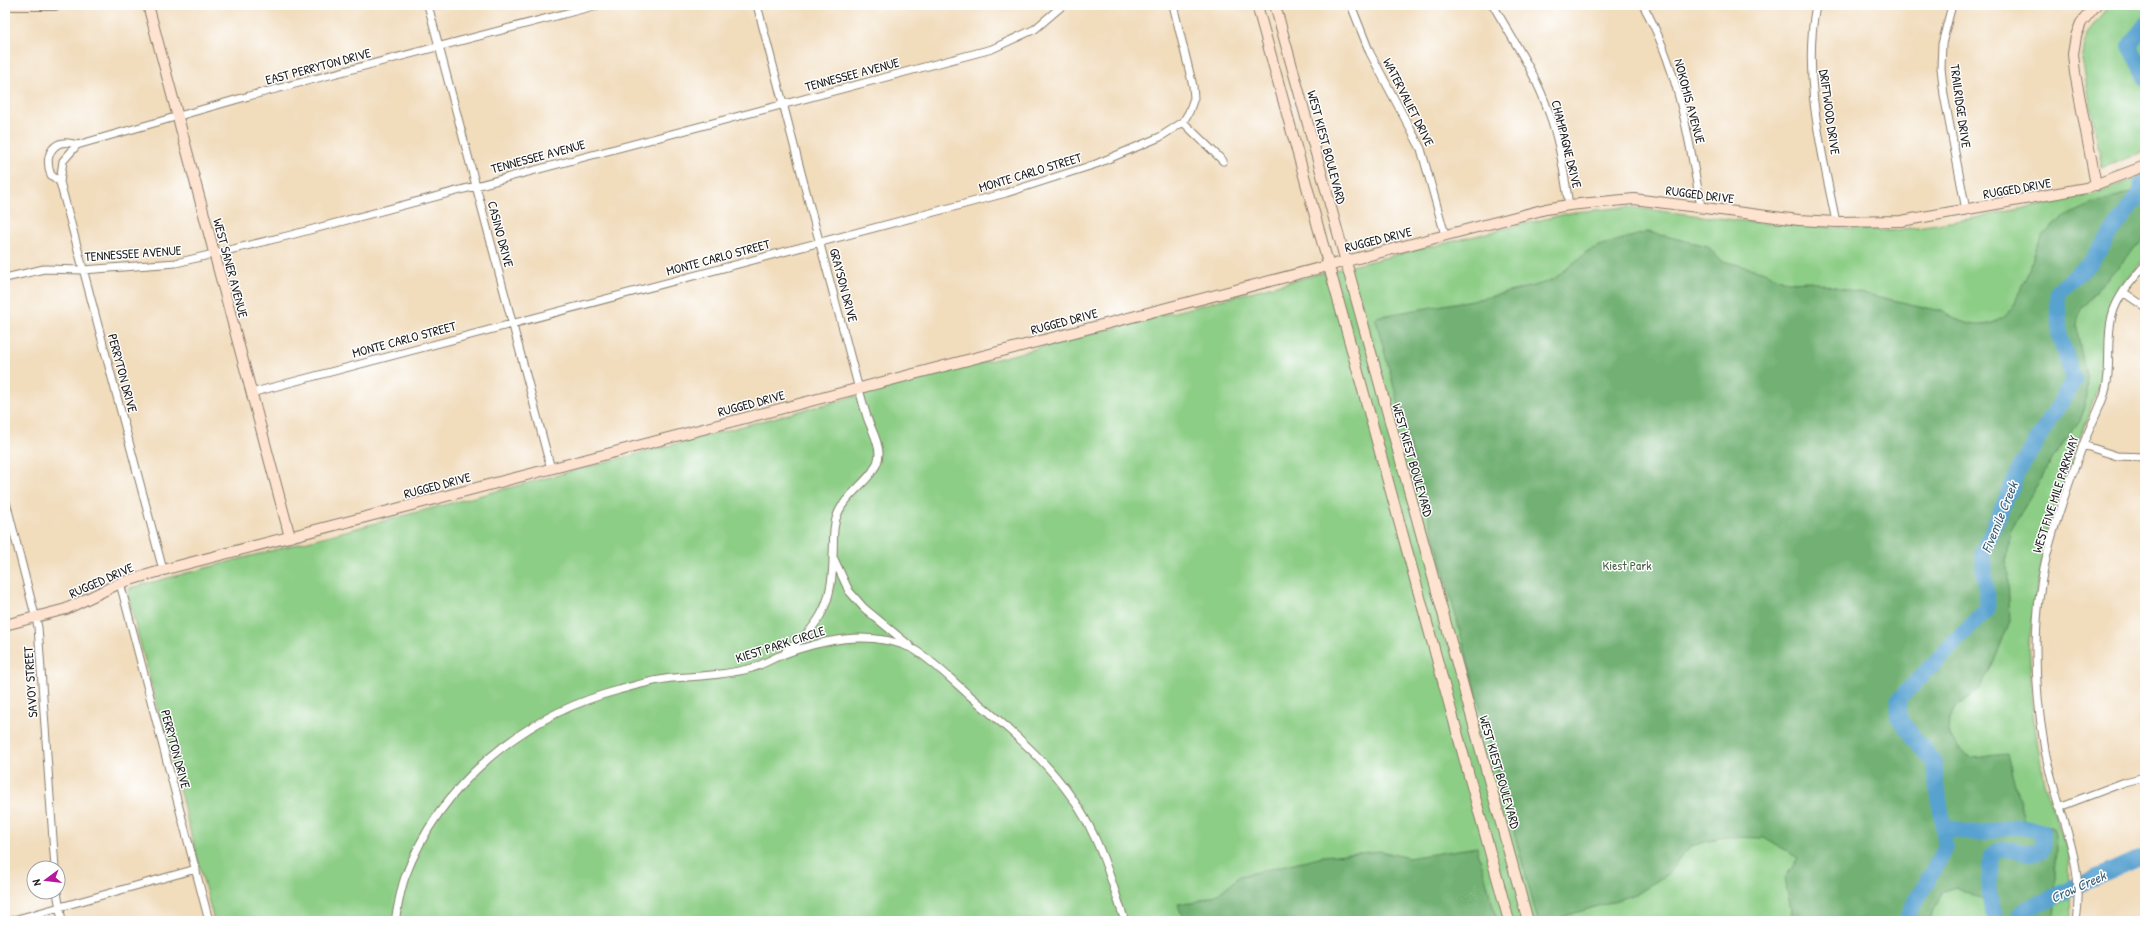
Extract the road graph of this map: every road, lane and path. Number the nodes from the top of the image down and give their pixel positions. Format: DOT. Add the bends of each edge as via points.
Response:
graph roads {
  1 [pos="14,5"];
  2 [pos="55,5"];
  3 [pos="148,5"];
  4 [pos="428,5"];
  5 [pos="598,5"];
  6 [pos="757,5"];
  7 [pos="1063,5"];
  8 [pos="1173,5"];
  9 [pos="1257,5"];
  10 [pos="1274,5"];
  11 [pos="1351,5"];
  12 [pos="1493,5"];
  13 [pos="1643,5"];
  14 [pos="1816,5"];
  15 [pos="1952,5"];
  16 [pos="2096,5"];
  17 [pos="439,46"];
  18 [pos="1290,59"];
  19 [pos="1274,64"];
  20 [pos="783,104"];
  21 [pos="177,117"];
  22 [pos="1183,122"];
  23 [pos="77,146"];
  24 [pos="51,153"];
  25 [pos="1224,161"];
  26 [pos="2145,166"];
  27 [pos="60,182"];
  28 [pos="2096,185"];
  29 [pos="476,186"];
  30 [pos="1569,205"];
  31 [pos="1701,207"];
  32 [pos="1966,210"];
  33 [pos="1836,222"];
  34 [pos="1445,235"];
  35 [pos="820,242"];
  36 [pos="214,255"];
  37 [pos="1345,261"];
  38 [pos="1330,265"];
  39 [pos="2145,265"];
  40 [pos="83,270"];
  41 [pos="5,278"];
  42 [pos="2123,292"];
  43 [pos="2145,307"];
  44 [pos="512,323"];
  45 [pos="859,388"];
  46 [pos="251,393"];
  47 [pos="2083,445"];
  48 [pos="2145,457"];
  49 [pos="551,469"];
  50 [pos="5,498"];
  51 [pos="290,537"];
  52 [pos="833,559"];
  53 [pos="163,570"];
  54 [pos="120,583"];
  55 [pos="36,617"];
  56 [pos="5,625"];
  57 [pos="912,649"];
  58 [pos="780,656"];
  59 [pos="2145,777"];
  60 [pos="2059,807"];
  61 [pos="54,860"];
  62 [pos="196,869"];
  63 [pos="58,900"];
  64 [pos="58,907"];
  65 [pos="10,921"];
  66 [pos="62,921"];
  67 [pos="209,921"];
  68 [pos="395,921"];
  69 [pos="1125,921"];
  70 [pos="1509,921"];
  71 [pos="1528,921"];
  72 [pos="2076,921"];
  1 -- 2 [label="street"];
  3 -- 21 [label="street, WEST SANER AVENUE"];
  4 -- 17 [label="street, CASINO DRIVE"];
  5 -- 17 [label="street, EAST PERRYTON DRIVE"];
  6 -- 20 [label="street, GRAYSON DRIVE"];
  7 -- 20 [label="street, TENNESSEE AVENUE" via="1034,29 992,49"];
  8 -- 22 [label="street" via="1193,86 1194,98"];
  9 -- 19 [label="street"];
  10 -- 18 [label="street, WEST KIEST BOULEVARD"];
  11 -- 34 [label="street, WATERVALIET DRIVE" via="1370,53 1421,149"];
  12 -- 30 [label="street, CHAMPAGNE DRIVE" via="1530,68 1550,114 1560,152"];
  13 -- 31 [label="street, NOKOMIS AVENUE" via="1675,79"];
  14 -- 33 [label="street, DRIFTWOOD DRIVE" via="1811,30 1811,61 1817,121"];
  15 -- 32 [label="street, TRAILRIDGE DRIVE" via="1942,44 1941,68"];
  16 -- 28 [label="street" via="2081,23 2073,54 2074,73"];
  17 -- 21 [label="street, EAST PERRYTON DRIVE"];
  17 -- 29 [label="street, CASINO DRIVE"];
  18 -- 19 [label="street"];
  18 -- 37 [label="street, WEST KIEST BOULEVARD"];
  19 -- 38 [label="street"];
  20 -- 29 [label="street, TENNESSEE AVENUE"];
  20 -- 35 [label="street, GRAYSON DRIVE"];
  21 -- 23 [label="street, EAST PERRYTON DRIVE"];
  21 -- 36 [label="street, WEST SANER AVENUE"];
  22 -- 25 [label="street"];
  22 -- 35 [label="street, MONTE CARLO STREET" via="1160,137 1040,184"];
  23 -- 24 [label="street, EAST PERRYTON DRIVE" via="62,142"];
  23 -- 27 [label="street, PERRYTON DRIVE" via="63,161"];
  24 -- 27 [label="street, PERRYTON DRIVE" via="49,169 51,175"];
  26 -- 28 [label="street, RUGGED DRIVE"];
  27 -- 40 [label="street, PERRYTON DRIVE"];
  28 -- 32 [label="street, RUGGED DRIVE"];
  29 -- 36 [label="street, TENNESSEE AVENUE"];
  29 -- 44 [label="street, CASINO DRIVE"];
  30 -- 31 [label="street, RUGGED DRIVE" via="1634,199"];
  30 -- 34 [label="street, RUGGED DRIVE"];
  31 -- 33 [label="street, RUGGED DRIVE" via="1786,219"];
  32 -- 33 [label="street, RUGGED DRIVE" via="1901,221"];
  34 -- 37 [label="street, RUGGED DRIVE"];
  35 -- 44 [label="street, MONTE CARLO STREET"];
  35 -- 45 [label="street, GRAYSON DRIVE"];
  36 -- 40 [label="street, TENNESSEE AVENUE" via="176,264"];
  36 -- 46 [label="street, WEST SANER AVENUE"];
  37 -- 38 [label="street, RUGGED DRIVE"];
  37 -- 71 [label="street, WEST KIEST BOULEVARD"];
  38 -- 45 [label="street, RUGGED DRIVE"];
  38 -- 70 [label="street"];
  39 -- 42 [label="street, WEST FIVE MILE PARKWAY"];
  40 -- 41 [label="street, TENNESSEE AVENUE" via="44,269"];
  40 -- 53 [label="street, PERRYTON DRIVE"];
  42 -- 43 [label="street"];
  42 -- 47 [label="street, WEST FIVE MILE PARKWAY" via="2112,317 2108,380"];
  44 -- 46 [label="street, MONTE CARLO STREET"];
  44 -- 49 [label="street, CASINO DRIVE"];
  45 -- 49 [label="street, RUGGED DRIVE"];
  45 -- 52 [label="street, GRAYSON DRIVE" via="878,442 879,460 872,473 845,500 838,514"];
  46 -- 51 [label="street, WEST SANER AVENUE"];
  47 -- 48 [label="street" via="2117,456"];
  47 -- 60 [label="street, WEST FIVE MILE PARKWAY" via="2050,543 2038,619 2037,659 2041,724"];
  49 -- 51 [label="street, RUGGED DRIVE"];
  50 -- 55 [label="street, SAVOY STREET"];
  51 -- 53 [label="street, RUGGED DRIVE"];
  52 -- 57 [label="street, GRAYSON DRIVE" via="849,591 864,608"];
  52 -- 58 [label="street, GRAYSON DRIVE" via="827,601 821,617 798,643"];
  53 -- 54 [label="street, RUGGED DRIVE"];
  54 -- 55 [label="street, RUGGED DRIVE" via="80,604"];
  54 -- 62 [label="street, PERRYTON DRIVE"];
  55 -- 56 [label="street, RUGGED DRIVE"];
  55 -- 61 [label="street, SAVOY STREET"];
  57 -- 58 [label="street, KIEST PARK CIRCLE" via="872,639 838,639 822,641"];
  57 -- 69 [label="street, KIEST PARK CIRCLE" via="1014,733 1062,783 1095,837"];
  58 -- 68 [label="street, KIEST PARK CIRCLE" via="753,668 669,678 617,690 570,706 517,734 466,778 427,830 404,878"];
  59 -- 60 [label="street"];
  60 -- 72 [label="street, WEST FIVE MILE PARKWAY" via="2077,861"];
  62 -- 64 [label="street"];
  62 -- 67 [label="street, PERRYTON DRIVE"];
  63 -- 64 [label="street"];
  64 -- 65 [label="street"];
  64 -- 66 [label="street"];
}
